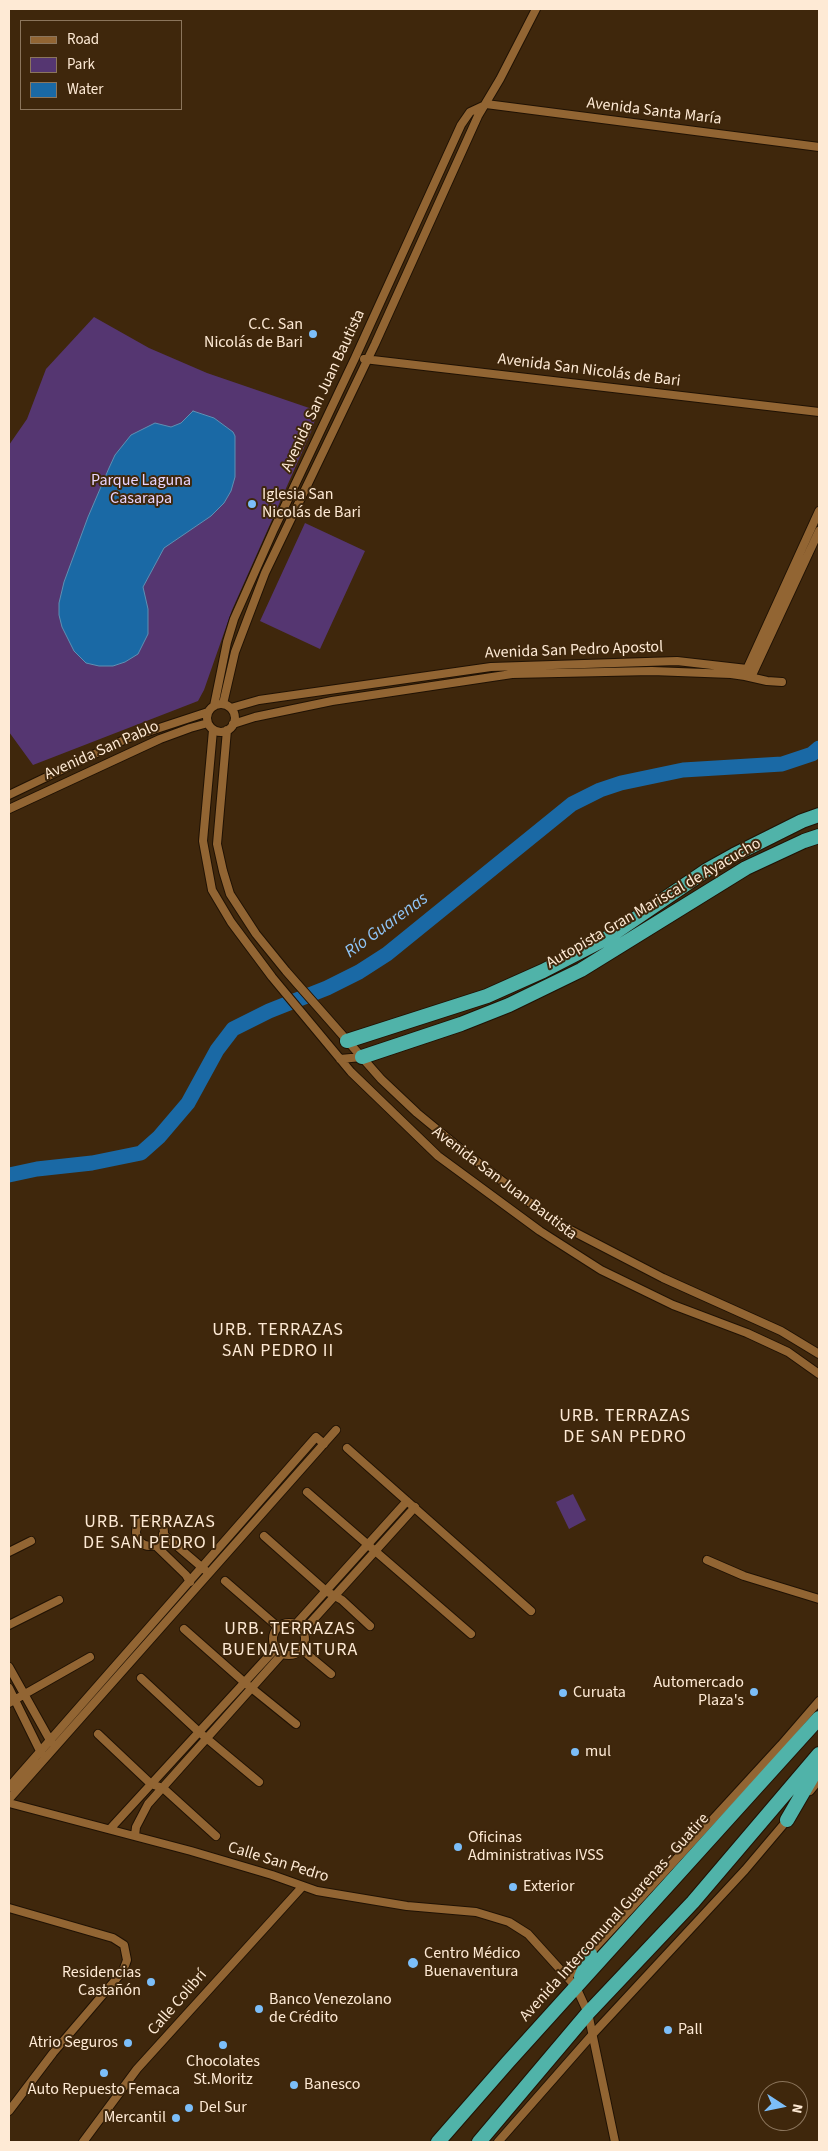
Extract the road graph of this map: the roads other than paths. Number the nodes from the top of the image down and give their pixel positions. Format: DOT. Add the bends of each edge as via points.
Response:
graph roads {
  1 [pos="536,9"];
  2 [pos="486,104"];
  3 [pos="819,147"];
  4 [pos="355,358"];
  5 [pos="368,359"];
  6 [pos="819,412"];
  7 [pos="819,511"];
  8 [pos="819,531"];
  9 [pos="753,665"];
  10 [pos="745,676"];
  11 [pos="782,682"];
  12 [pos="223,704"];
  13 [pos="231,708"];
  14 [pos="211,709"];
  15 [pos="233,724"];
  16 [pos="211,726"];
  17 [pos="227,730"];
  18 [pos="9,795"];
  19 [pos="9,809"];
  20 [pos="819,816"];
  21 [pos="819,836"];
  22 [pos="347,1041"];
  23 [pos="362,1056"];
  24 [pos="340,1059"];
  25 [pos="819,1354"];
  26 [pos="819,1374"];
  27 [pos="336,1430"];
  28 [pos="324,1444"];
  29 [pos="347,1448"];
  30 [pos="307,1449"];
  31 [pos="314,1456"];
  32 [pos="307,1492"];
  33 [pos="407,1500"];
  34 [pos="414,1507"];
  35 [pos="163,1535"];
  36 [pos="264,1536"];
  37 [pos="31,1541"];
  38 [pos="368,1544"];
  39 [pos="155,1545"];
  40 [pos="375,1551"];
  41 [pos="9,1552"];
  42 [pos="707,1560"];
  43 [pos="201,1570"];
  44 [pos="210,1574"];
  45 [pos="225,1581"];
  46 [pos="190,1582"];
  47 [pos="326,1591"];
  48 [pos="334,1596"];
  49 [pos="59,1600"];
  50 [pos="819,1600"];
  51 [pos="531,1611"];
  52 [pos="296,1624"];
  53 [pos="9,1625"];
  54 [pos="370,1626"];
  55 [pos="278,1627"];
  56 [pos="184,1628"];
  57 [pos="303,1631"];
  58 [pos="471,1634"];
  59 [pos="276,1648"];
  60 [pos="301,1649"];
  61 [pos="282,1654"];
  62 [pos="90,1657"];
  63 [pos="9,1667"];
  64 [pos="331,1674"];
  65 [pos="141,1678"];
  66 [pos="244,1682"];
  67 [pos="252,1687"];
  68 [pos="9,1688"];
  69 [pos="24,1695"];
  70 [pos="12,1701"];
  71 [pos="819,1701"];
  72 [pos="819,1718"];
  73 [pos="296,1724"];
  74 [pos="199,1732"];
  75 [pos="98,1734"];
  76 [pos="207,1738"];
  77 [pos="49,1739"];
  78 [pos="54,1749"];
  79 [pos="39,1750"];
  80 [pos="819,1754"];
  81 [pos="44,1760"];
  82 [pos="819,1765"];
  83 [pos="819,1780"];
  84 [pos="259,1782"];
  85 [pos="151,1784"];
  86 [pos="9,1787"];
  87 [pos="163,1788"];
  88 [pos="9,1801"];
  89 [pos="787,1820"];
  90 [pos="110,1829"];
  91 [pos="135,1836"];
  92 [pos="216,1836"];
  93 [pos="302,1887"];
  94 [pos="9,1908"];
  95 [pos="590,1954"];
  96 [pos="572,1982"];
  97 [pos="588,2013"];
  98 [pos="592,2035"];
  99 [pos="9,2111"];
  100 [pos="83,2142"];
  101 [pos="438,2142"];
  102 [pos="479,2142"];
  103 [pos="498,2142"];
  104 [pos="615,2142"];
  1 -- 2 [label="street, Avenida San Juan Bautista"];
  2 -- 3 [label="street, Avenida Santa María"];
  2 -- 4 [label="street, Avenida San Juan Bautista" via="470,112 461,125"];
  2 -- 5 [label="street, Avenida San Juan Bautista"];
  4 -- 5 [label="street, Avenida San Nicolás de Bari"];
  4 -- 14 [label="street, Avenida San Juan Bautista" via="237,613"];
  5 -- 6 [label="street, Avenida San Nicolás de Bari"];
  5 -- 12 [label="street, Avenida San Juan Bautista" via="259,588 235,652"];
  7 -- 9 [label="street"];
  8 -- 9 [label="street"];
  9 -- 10 [label="street" via="753,673"];
  9 -- 13 [label="street, Avenida San Pedro Apostol" via="746,669 677,662 491,667 259,700"];
  10 -- 11 [label="street, Avenida San Pedro Apostol"];
  10 -- 15 [label="street, Avenida San Pedro Apostol" via="652,671 512,674 332,701"];
  12 -- 13 [label="street"];
  12 -- 14 [label="street"];
  13 -- 15 [label="street" via="235,716"];
  14 -- 16 [label="street, Avenida San Juan Bautista"];
  14 -- 18 [label="street, Avenida San Pablo" via="126,739"];
  15 -- 17 [label="street"];
  16 -- 17 [label="street" via="222,732"];
  16 -- 19 [label="street, Avenida San Pablo" via="190,728 160,739"];
  16 -- 24 [label="street, Avenida San Juan Bautista" via="203,841 212,890 272,977"];
  17 -- 22 [label="street, Avenida San Juan Bautista" via="217,844 230,894 256,934"];
  20 -- 22 [label="highway, Autopista Gran Mariscal de Ayacucho" via="794,825 707,870 607,938 543,971 487,996"];
  21 -- 23 [label="highway, Autopista Gran Mariscal de Ayacucho" via="746,868 581,970 461,1024"];
  22 -- 23 [label="street, Avenida San Juan Bautista"];
  22 -- 24 [label="street"];
  23 -- 24 [label="street, Autopista Gran Mariscal de Ayacucho"];
  23 -- 25 [label="street, Avenida San Juan Bautista" via="417,1113 555,1222 663,1278 781,1331"];
  24 -- 26 [label="street, Avenida San Juan Bautista" via="438,1156 540,1231 600,1270 673,1305 788,1352"];
  27 -- 28 [label="street"];
  28 -- 30 [label="street" via="316,1437"];
  28 -- 31 [label="street"];
  29 -- 33 [label="street"];
  30 -- 31 [label="street"];
  30 -- 43 [label="street"];
  31 -- 44 [label="street"];
  32 -- 38 [label="street"];
  33 -- 34 [label="street"];
  33 -- 38 [label="street"];
  34 -- 40 [label="street"];
  34 -- 51 [label="street"];
  35 -- 39 [label="street"];
  35 -- 39 [label="street" via="160,1523 154,1519 139,1523 138,1539 143,1544"];
  35 -- 43 [label="street"];
  36 -- 47 [label="street"];
  37 -- 41 [label="street"];
  38 -- 40 [label="street"];
  38 -- 47 [label="street"];
  39 -- 46 [label="street"];
  40 -- 48 [label="street"];
  40 -- 58 [label="street"];
  42 -- 50 [label="street"];
  43 -- 44 [label="street"];
  43 -- 46 [label="street"];
  44 -- 78 [label="street"];
  45 -- 55 [label="street"];
  46 -- 77 [label="street"];
  47 -- 48 [label="street"];
  47 -- 52 [label="street"];
  48 -- 54 [label="street"];
  48 -- 57 [label="street"];
  49 -- 53 [label="street"];
  52 -- 55 [label="street"];
  52 -- 57 [label="street"];
  55 -- 59 [label="street" via="273,1637"];
  56 -- 66 [label="street"];
  57 -- 60 [label="street" via="305,1640"];
  59 -- 61 [label="street"];
  59 -- 66 [label="street"];
  60 -- 61 [label="street" via="293,1654"];
  60 -- 64 [label="street"];
  61 -- 67 [label="street"];
  62 -- 69 [label="street"];
  63 -- 69 [label="street"];
  65 -- 74 [label="street"];
  66 -- 67 [label="street"];
  66 -- 74 [label="street"];
  67 -- 73 [label="street"];
  67 -- 76 [label="street"];
  68 -- 70 [label="street"];
  69 -- 70 [label="street"];
  69 -- 77 [label="street"];
  70 -- 79 [label="street"];
  71 -- 95 [label="street, Avenida Intercomunal Guarenas - Guatire"];
  72 -- 96 [label="highway, Avenida Intercomunal Guarenas - Guatire"];
  74 -- 76 [label="street"];
  74 -- 85 [label="street"];
  75 -- 85 [label="street"];
  76 -- 84 [label="street"];
  76 -- 87 [label="street"];
  77 -- 78 [label="street"];
  77 -- 79 [label="street"];
  78 -- 81 [label="street"];
  79 -- 81 [label="street"];
  79 -- 86 [label="street"];
  80 -- 97 [label="highway" via="693,1902"];
  81 -- 88 [label="street"];
  82 -- 89 [label="highway"];
  83 -- 89 [label="street"];
  85 -- 87 [label="street"];
  85 -- 90 [label="street"];
  87 -- 91 [label="street" via="148,1804"];
  87 -- 92 [label="street"];
  88 -- 90 [label="street, Calle San Pedro"];
  89 -- 98 [label="street"];
  90 -- 91 [label="street, Calle San Pedro"];
  91 -- 93 [label="street, Calle San Pedro" via="244,1866"];
  93 -- 96 [label="street, Calle San Pedro" via="378,1902 492,1915 528,1934"];
  93 -- 100 [label="street, Calle Colibrí" via="137,2070"];
  94 -- 99 [label="street" via="113,1938 124,1945 127,1960 123,1971"];
  95 -- 96 [label="highway"];
  96 -- 97 [label="street, Calle San Pedro"];
  96 -- 101 [label="highway, Avenida Intercomunal Guarenas - Guatire"];
  97 -- 98 [label="street, Calle San Pedro"];
  97 -- 102 [label="highway"];
  98 -- 103 [label="street"];
  98 -- 104 [label="street, Calle San Pedro"];
}
